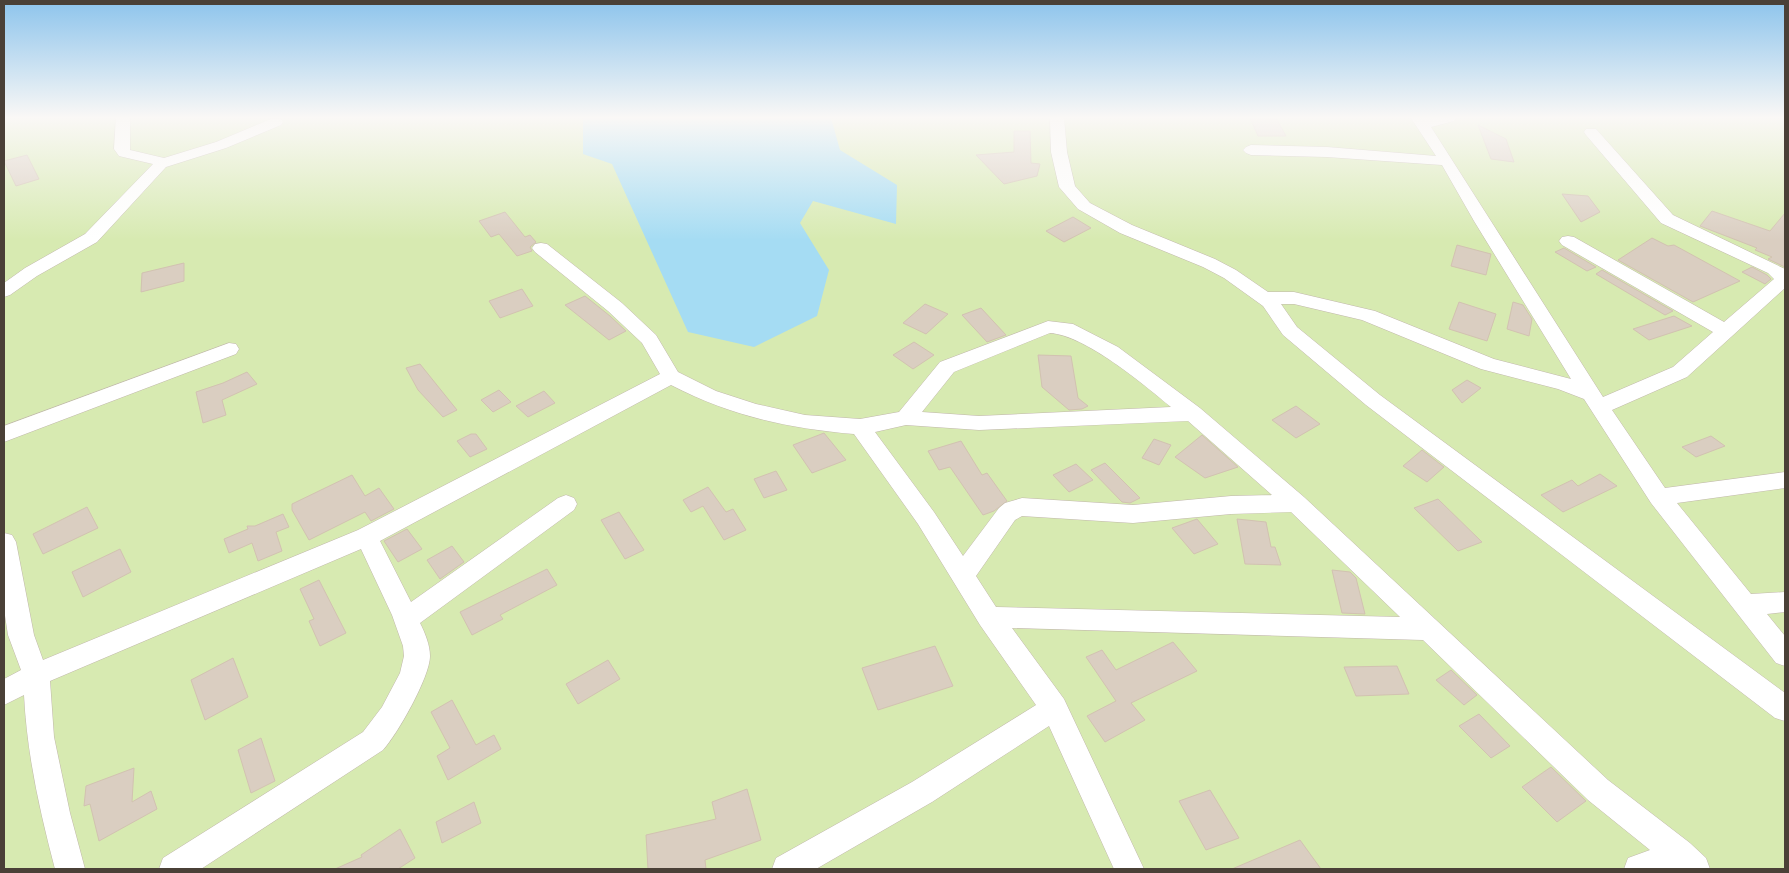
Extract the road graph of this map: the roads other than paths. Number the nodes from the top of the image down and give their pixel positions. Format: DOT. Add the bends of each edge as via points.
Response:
graph roads {
  1 [pos="152,159"];
  2 [pos="178,159"];
  3 [pos="1061,159"];
  4 [pos="1417,159"];
  5 [pos="1613,159"];
  6 [pos="1447,161"];
  7 [pos="161,164"];
  8 [pos="1568,241"];
  9 [pos="541,248"];
  10 [pos="4,291"];
  11 [pos="1270,302"];
  12 [pos="1727,332"];
  13 [pos="228,349"];
  14 [pos="672,378"];
  15 [pos="1595,400"];
  16 [pos="1193,413"];
  17 [pos="906,418"];
  18 [pos="860,427"];
  19 [pos="4,434"];
  20 [pos="1785,480"];
  21 [pos="1659,497"];
  22 [pos="1296,503"];
  23 [pos="566,504"];
  24 [pos="366,537"];
  25 [pos="4,542"];
  26 [pos="963,576"];
  27 [pos="1785,602"];
  28 [pos="1744,605"];
  29 [pos="989,617"];
  30 [pos="406,619"];
  31 [pos="1428,629"];
  32 [pos="1785,655"];
  33 [pos="36,675"];
  34 [pos="4,693"];
  35 [pos="1054,708"];
  36 [pos="1785,709"];
  37 [pos="1687,862"];
  38 [pos="70,869"];
  39 [pos="174,869"];
  40 [pos="787,869"];
  41 [pos="1129,869"];
  42 [pos="1639,869"];
  1 -- 7 [label="street"];
  2 -- 7 [label="street"];
  3 -- 11 [label="street" via="1068,187 1084,206 1126,229 1209,262"];
  4 -- 6 [label="street"];
  5 -- 12 [label="street" via="1667,219 1781,274 1784,280"];
  6 -- 15 [label="street"];
  7 -- 10 [label="street" via="91,238"];
  8 -- 12 [label="street"];
  9 -- 14 [label="street" via="649,339"];
  11 -- 15 [label="street" via="1268,298 1294,298 1368,315 1488,364 1564,384"];
  11 -- 36 [label="street" via="1290,331 1373,400"];
  12 -- 15 [label="street" via="1680,372"];
  13 -- 19 [label="street"];
  14 -- 18 [label="street" via="752,411 805,422"];
  14 -- 24 [label="street"];
  15 -- 21 [label="street"];
  16 -- 17 [label="street" via="978,423"];
  16 -- 17 [label="street" via="1110,352 1057,326 947,367"];
  16 -- 22 [label="street"];
  17 -- 18 [label="street"];
  18 -- 26 [label="street" via="926,518"];
  20 -- 21 [label="street"];
  21 -- 28 [label="street"];
  22 -- 26 [label="street" via="1134,514 1022,507 1007,514"];
  22 -- 31 [label="street"];
  23 -- 30 [label="street" via="518,542"];
  24 -- 30 [label="street"];
  24 -- 33 [label="street"];
  25 -- 33 [label="street" via="21,636"];
  26 -- 29 [label="street"];
  27 -- 28 [label="street"];
  28 -- 32 [label="street"];
  29 -- 31 [label="street"];
  29 -- 35 [label="street"];
  30 -- 39 [label="street" via="417,656 414,670 382,732 373,741"];
  31 -- 37 [label="street" via="1598,790"];
  33 -- 34 [label="street"];
  33 -- 38 [label="street" via="40,736"];
  35 -- 40 [label="street" via="922,792"];
  35 -- 41 [label="street"];
  37 -- 42 [label="street"];
}
